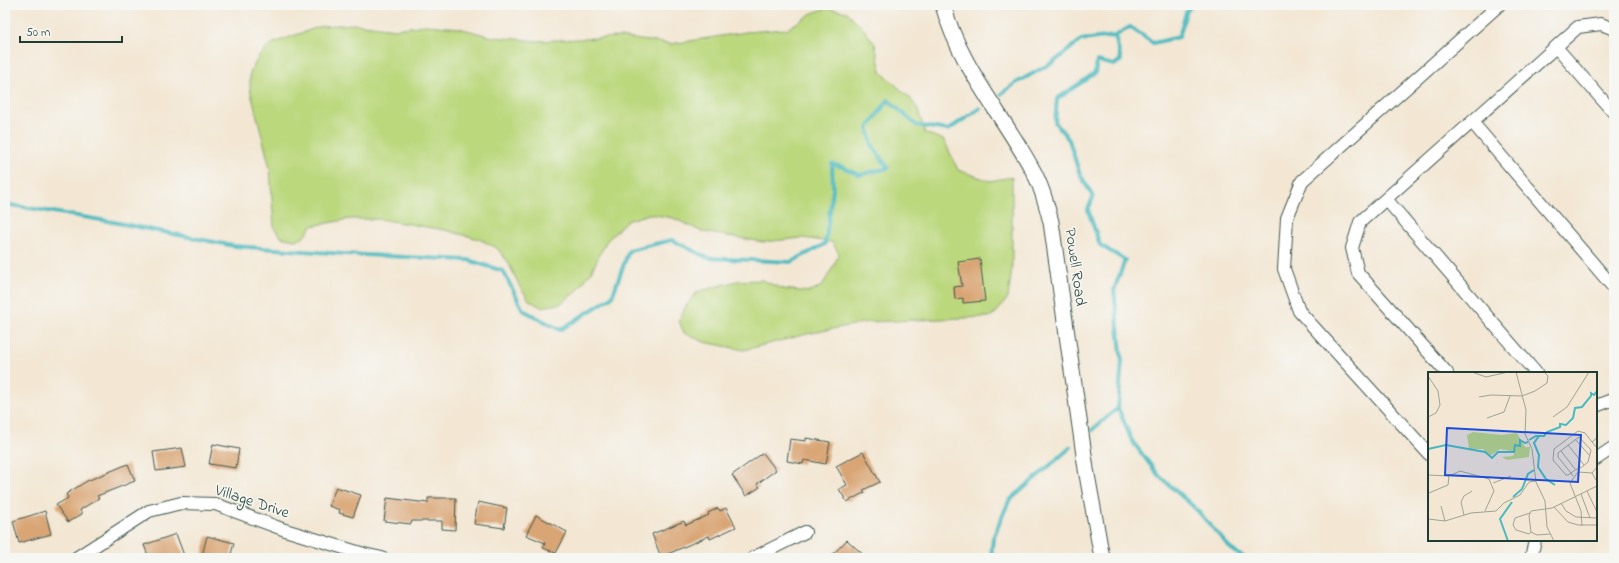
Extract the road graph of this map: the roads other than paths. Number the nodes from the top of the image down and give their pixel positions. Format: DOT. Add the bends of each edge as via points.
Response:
graph roads {
  1 [pos="943,5"];
  2 [pos="1499,5"];
  3 [pos="1614,29"];
  4 [pos="1556,47"];
  5 [pos="1614,114"];
  6 [pos="1472,122"];
  7 [pos="1386,199"];
  8 [pos="1614,288"];
  9 [pos="1446,372"];
  10 [pos="1535,372"];
  11 [pos="1614,399"];
  12 [pos="1597,406"];
  13 [pos="1614,446"];
  14 [pos="1428,453"];
  15 [pos="1597,458"];
  16 [pos="805,532"];
  17 [pos="1535,541"];
  18 [pos="76,558"];
  19 [pos="382,558"];
  20 [pos="753,558"];
  21 [pos="1102,558"];
  22 [pos="1531,558"];
  1 -- 21 [label="street, Powell Road" via="962,54 1032,168 1045,201 1051,222 1086,469"];
  2 -- 14 [label="street" via="1302,182 1287,218 1284,269 1300,310"];
  3 -- 4 [label="street" via="1601,24 1578,27"];
  4 -- 5 [label="street"];
  4 -- 6 [label="street"];
  6 -- 7 [label="street"];
  6 -- 8 [label="street"];
  7 -- 9 [label="street" via="1360,222 1352,248 1358,273"];
  7 -- 10 [label="street"];
  11 -- 12 [label="street"];
  13 -- 15 [label="street"];
  16 -- 20 [label="street"];
  17 -- 22 [label="street"];
  18 -- 19 [label="street, Village Drive" via="149,511 181,503 216,504 285,530"];
}
